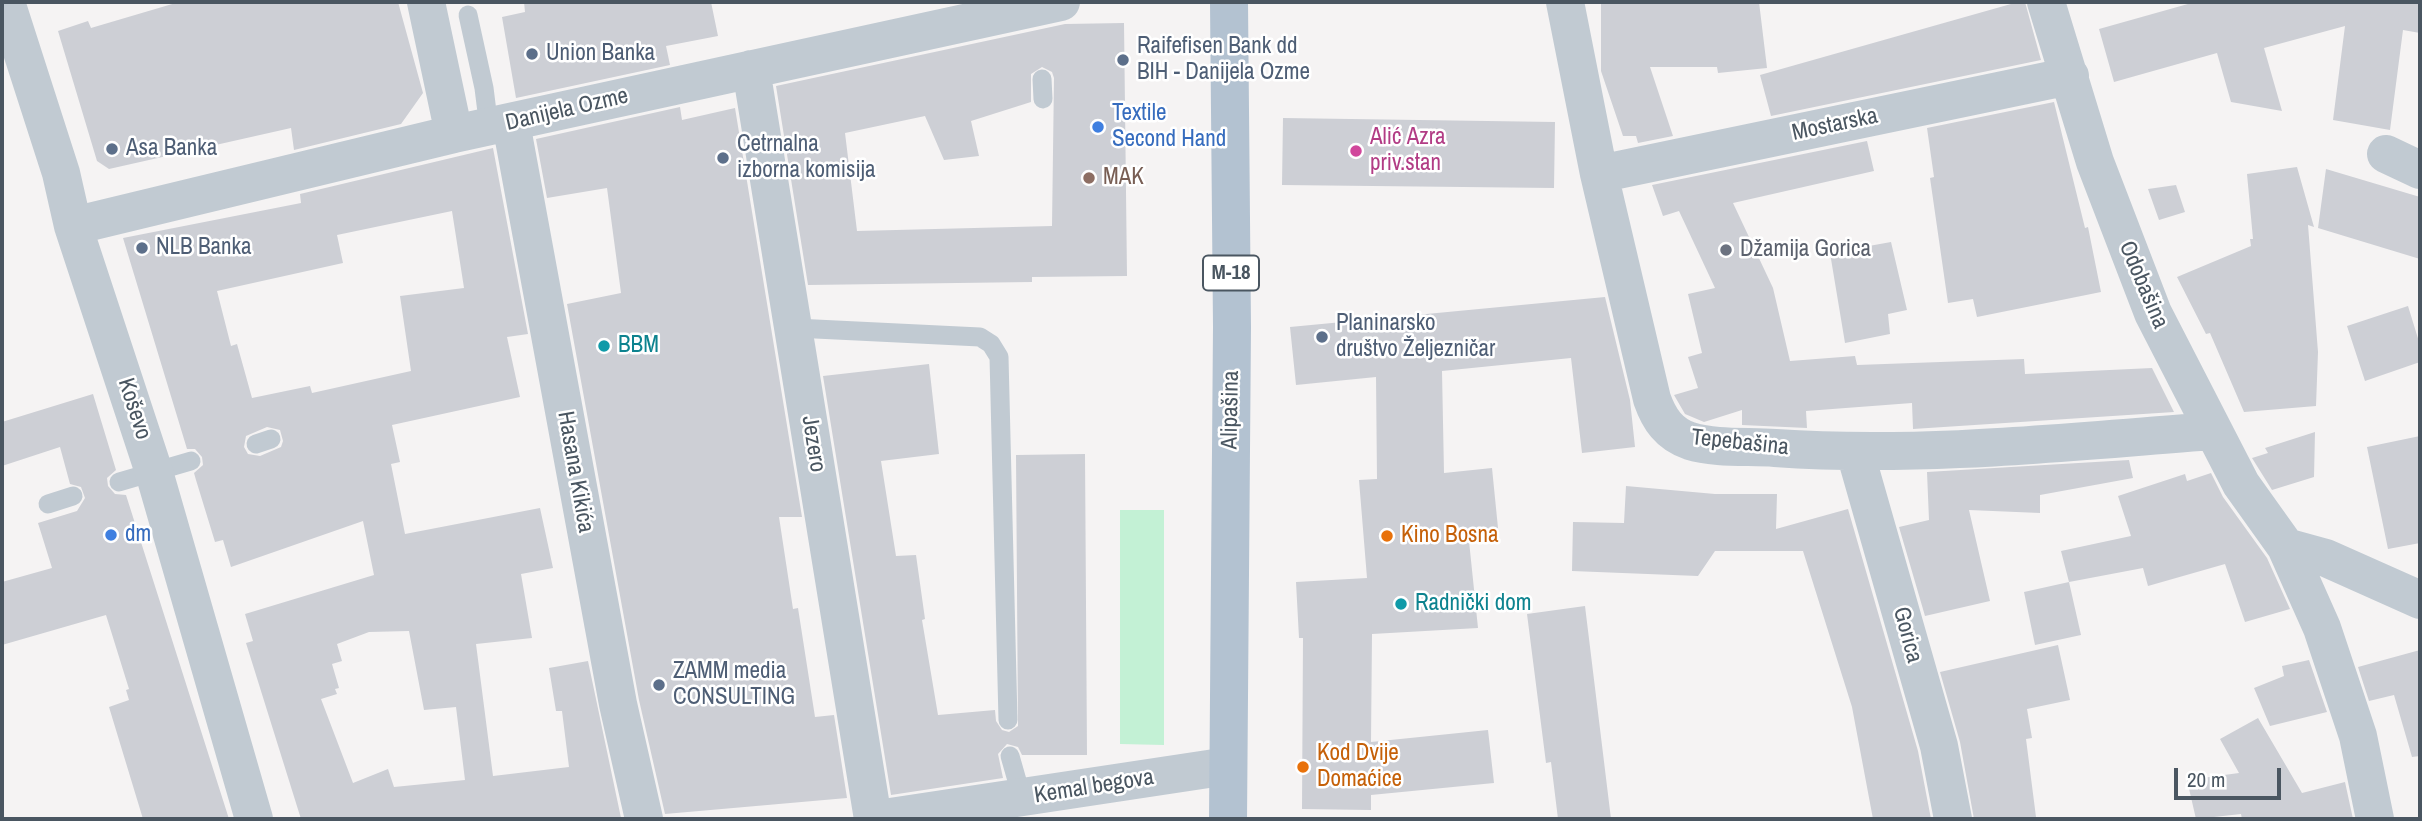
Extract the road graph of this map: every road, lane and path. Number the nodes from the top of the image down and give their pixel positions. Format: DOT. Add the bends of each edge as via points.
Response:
graph roads {
  1 [pos="6,2"];
  2 [pos="426,2"];
  3 [pos="1229,2"];
  4 [pos="1565,2"];
  5 [pos="2046,2"];
  6 [pos="1031,9"];
  7 [pos="468,15"];
  8 [pos="751,69"];
  9 [pos="2070,76"];
  10 [pos="485,129"];
  11 [pos="2386,154"];
  12 [pos="2420,170"];
  13 [pos="1599,174"];
  14 [pos="74,226"];
  15 [pos="795,328"];
  16 [pos="2212,431"];
  17 [pos="1855,452"];
  18 [pos="191,461"];
  19 [pos="137,477"];
  20 [pos="73,496"];
  21 [pos="48,504"];
  22 [pos="2286,547"];
  23 [pos="2420,600"];
  24 [pos="1008,720"];
  25 [pos="1010,755"];
  26 [pos="1228,766"];
  27 [pos="1022,798"];
  28 [pos="254,819"];
  29 [pos="644,819"];
  30 [pos="875,819"];
  31 [pos="1228,819"];
  32 [pos="1953,819"];
  33 [pos="2375,819"];
  1 -- 14 [label="street, Koševo"];
  2 -- 10 [label="street, Hasana Kikića"];
  3 -- 26 [label="main road, Alipašina / M-18"];
  4 -- 13 [label="street, Tepebašina"];
  5 -- 9 [label="street, Odobašina"];
  6 -- 8 [label="street, Danijela Ozme"];
  7 -- 10 [label="lane"];
  8 -- 10 [label="street, Danijela Ozme"];
  8 -- 15 [label="street, Jezero"];
  9 -- 13 [label="street, Mostarska"];
  9 -- 16 [label="street, Odobašina" via="2125,245"];
  10 -- 14 [label="street, Danijela Ozme"];
  10 -- 29 [label="street, Hasana Kikića"];
  11 -- 12 [label="street"];
  13 -- 17 [label="street, Tepebašina" via="1652,399 1665,426 1703,444"];
  14 -- 19 [label="street, Koševo"];
  15 -- 24 [label="lane" via="980,337 999,357"];
  15 -- 30 [label="street, Jezero"];
  16 -- 17 [label="street, Tepebašina"];
  16 -- 22 [label="street, Odobašina" via="2241,484"];
  17 -- 32 [label="street, Gorica" via="1939,746"];
  18 -- 19 [label="lane"];
  19 -- 28 [label="street, Koševo"];
  20 -- 21 [label="lane"];
  22 -- 23 [label="street" via="2326,558"];
  22 -- 33 [label="street, Odobašina" via="2322,628 2358,736"];
  25 -- 27 [label="lane"];
  26 -- 27 [label="street, Kemal begova"];
  26 -- 31 [label="main road, Alipašina / M-18"];
  27 -- 30 [label="street, Kemal begova"];
}
